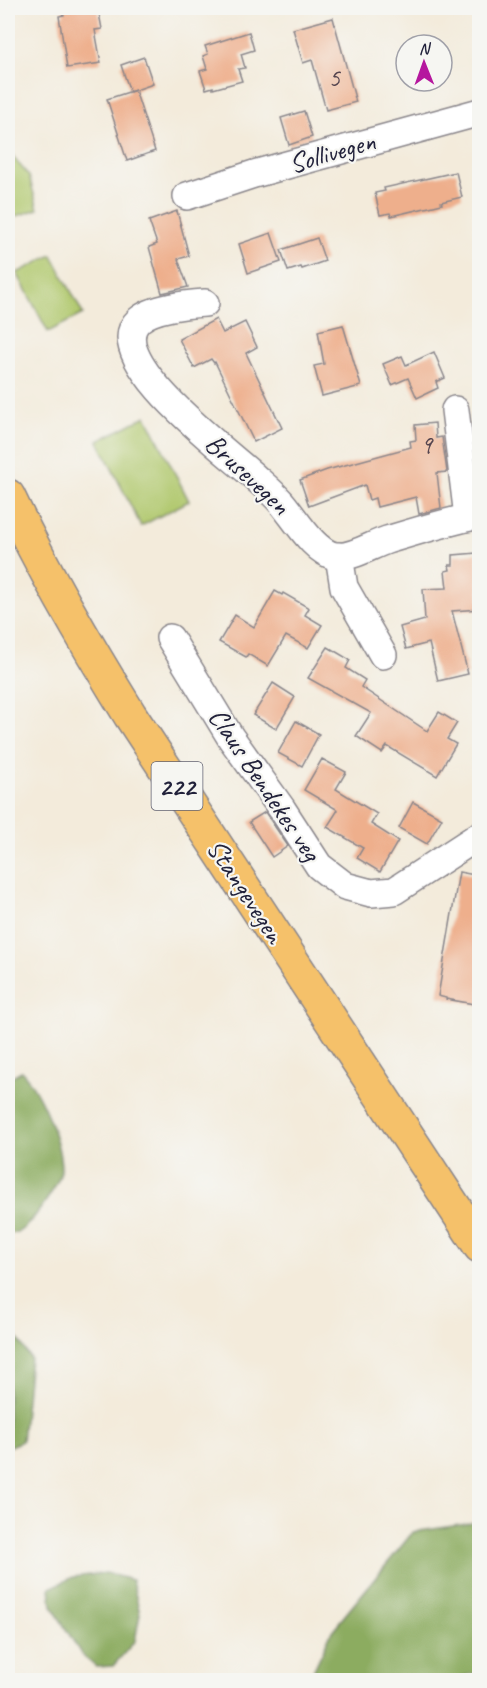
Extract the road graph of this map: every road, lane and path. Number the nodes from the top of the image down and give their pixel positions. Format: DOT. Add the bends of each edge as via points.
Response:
graph roads {
  1 [pos="480,112"];
  2 [pos="187,196"];
  3 [pos="205,303"];
  4 [pos="455,410"];
  5 [pos="8,496"];
  6 [pos="474,516"];
  7 [pos="339,556"];
  8 [pos="170,638"];
  9 [pos="383,655"];
  10 [pos="480,835"];
  11 [pos="476,1234"];
  1 -- 2 [label="street, Sollivegen"];
  3 -- 7 [label="street, Brusevegen" via="161,310 137,321 131,340 142,368 178,410 279,500 326,554"];
  4 -- 6 [label="street"];
  5 -- 11 [label="main road, Stangevegen / 222" via="40,563 130,715"];
  6 -- 7 [label="street"];
  7 -- 9 [label="street" via="344,587"];
  8 -- 10 [label="street, Claus Bendekes veg" via="231,738 319,866 345,886 371,893 394,891"];
}
